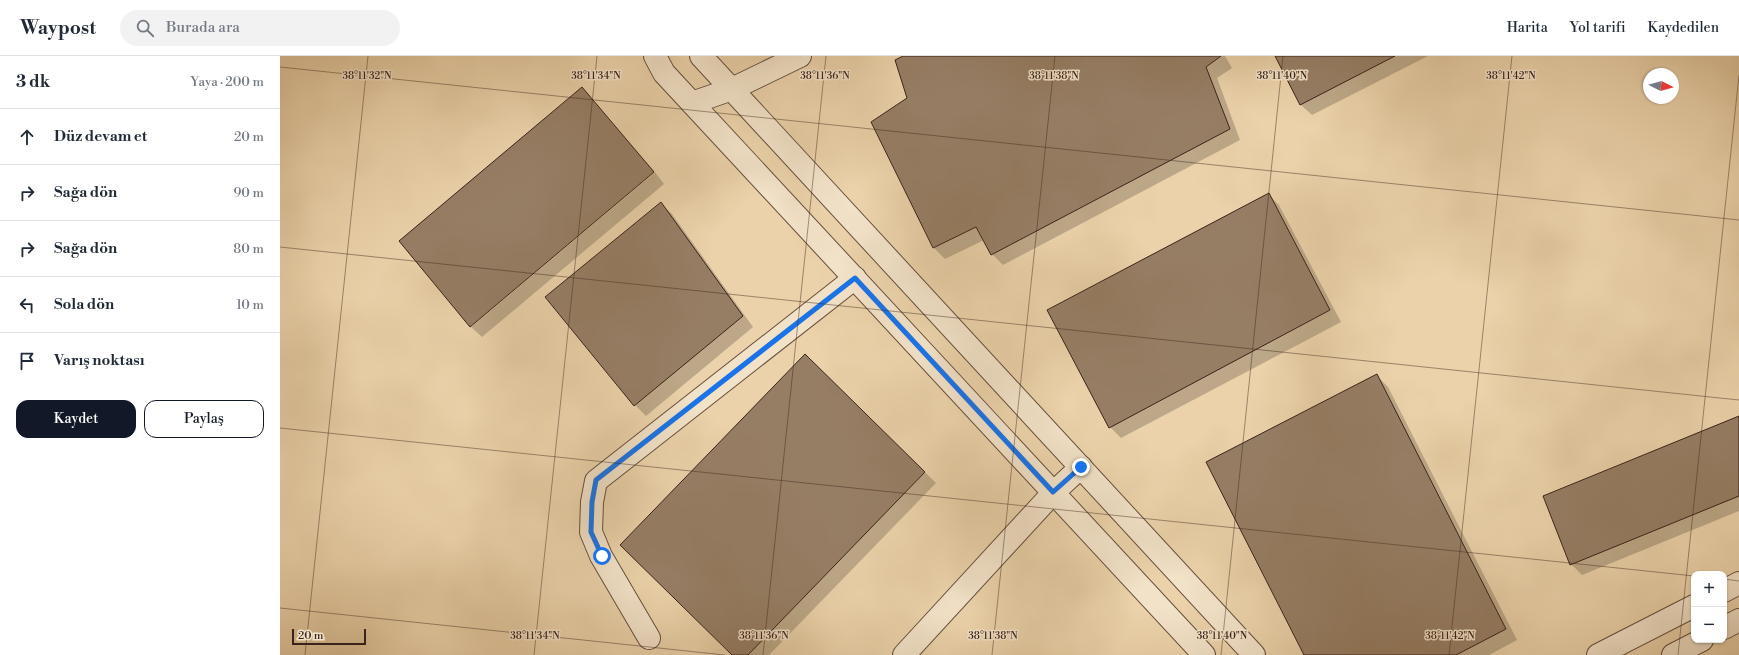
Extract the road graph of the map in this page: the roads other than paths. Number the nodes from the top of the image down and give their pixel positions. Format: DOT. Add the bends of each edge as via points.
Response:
graph roads {
  1 [pos="655,56"];
  2 [pos="701,56"];
  3 [pos="800,56"];
  4 [pos="732,89"];
  5 [pos="692,103"];
  6 [pos="855,278"];
  7 [pos="1081,467"];
  8 [pos="1053,492"];
  9 [pos="1739,583"];
  10 [pos="1727,589"];
  11 [pos="1692,607"];
  12 [pos="1739,620"];
  13 [pos="1727,626"];
  14 [pos="648,638"];
  15 [pos="1696,643"];
  16 [pos="904,655"];
  17 [pos="1204,655"];
  18 [pos="1254,655"];
  19 [pos="1598,655"];
  20 [pos="1673,655"];
  1 -- 5 [label="lane" via="664,73"];
  2 -- 4 [label="lane"];
  3 -- 4 [label="lane"];
  4 -- 5 [label="lane"];
  4 -- 7 [label="lane"];
  5 -- 6 [label="lane"];
  6 -- 8 [label="lane"];
  6 -- 14 [label="lane" via="596,480 591,532"];
  7 -- 8 [label="lane"];
  7 -- 18 [label="lane"];
  8 -- 16 [label="lane"];
  8 -- 17 [label="lane"];
  9 -- 10 [label="lane"];
  11 -- 19 [label="lane"];
  12 -- 13 [label="lane"];
  15 -- 20 [label="lane"];
}
